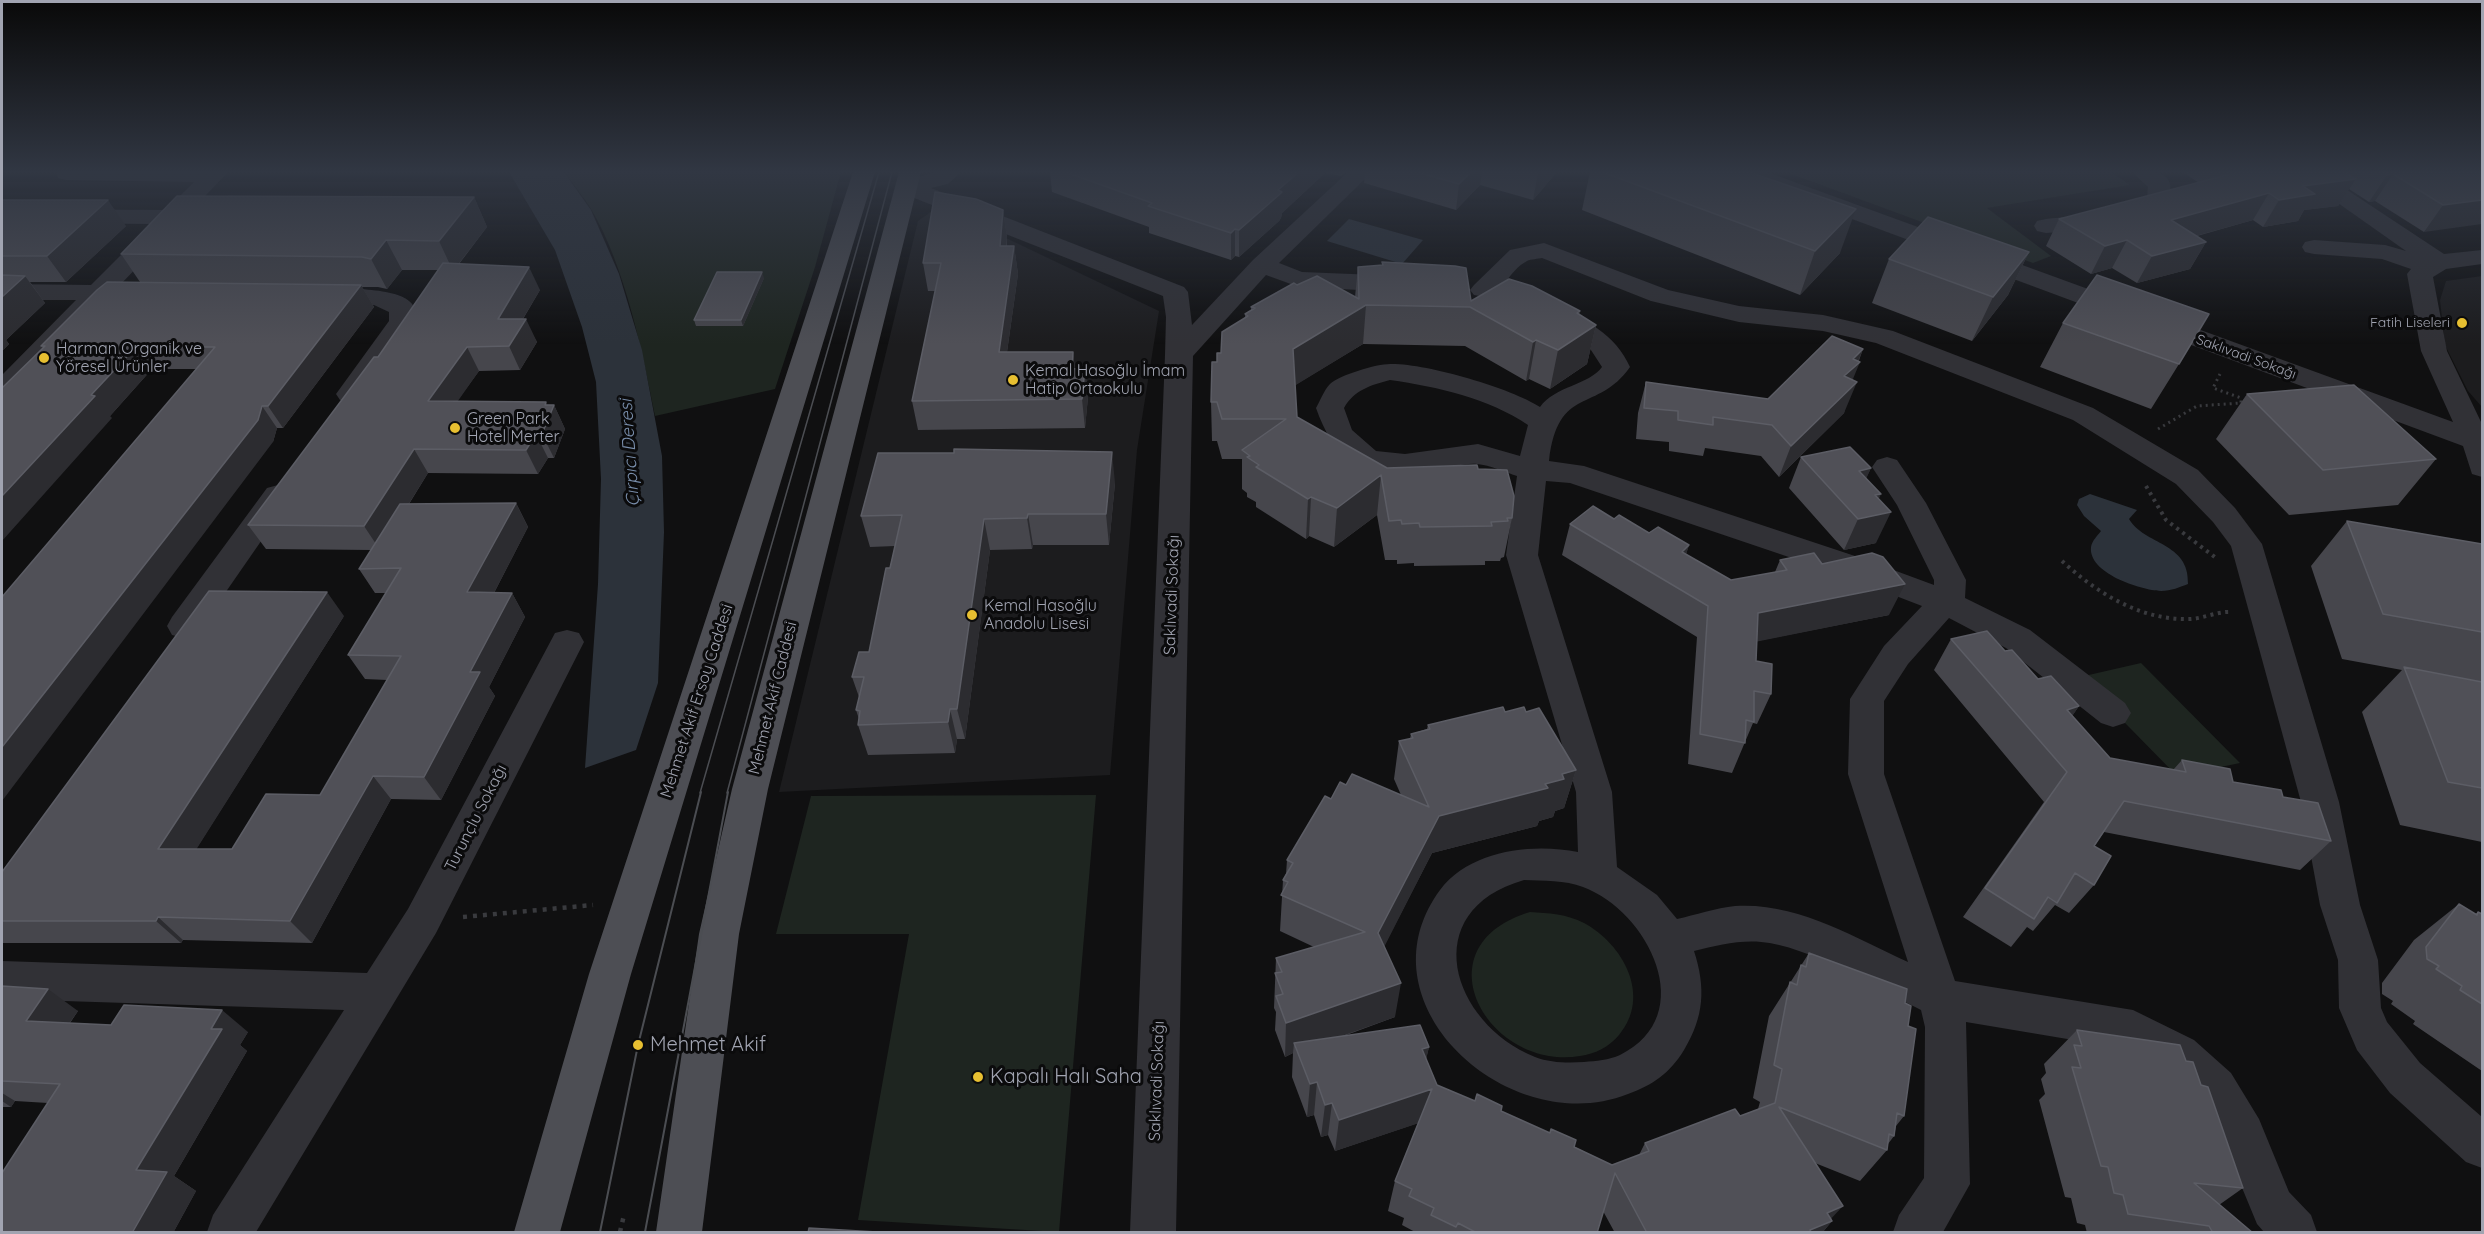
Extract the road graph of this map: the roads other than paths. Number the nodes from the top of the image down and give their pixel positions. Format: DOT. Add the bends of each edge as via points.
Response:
graph roads {
  1 [pos="160,230"];
  2 [pos="846,230"];
  3 [pos="895,230"];
  4 [pos="1014,230"];
  5 [pos="1300,230"];
  6 [pos="1903,230"];
  7 [pos="2385,230"];
  8 [pos="2314,247"];
  9 [pos="2482,257"];
  10 [pos="1262,265"];
  11 [pos="2434,265"];
  12 [pos="2,292"];
  13 [pos="98,292"];
  14 [pos="168,293"];
  15 [pos="1480,293"];
  16 [pos="296,295"];
  17 [pos="1179,355"];
  18 [pos="2,390"];
  19 [pos="2473,413"];
  20 [pos="333,418"];
  21 [pos="1543,422"];
  22 [pos="2476,441"];
  23 [pos="1887,467"];
  24 [pos="2482,467"];
  25 [pos="1532,470"];
  26 [pos="291,477"];
  27 [pos="1945,602"];
  28 [pos="567,642"];
  29 [pos="166,652"];
  30 [pos="2113,713"];
  31 [pos="1598,876"];
  32 [pos="1668,939"];
  33 [pos="2,980"];
  34 [pos="379,992"];
  35 [pos="1940,998"];
  36 [pos="2482,1146"];
  37 [pos="230,1233"];
  38 [pos="537,1233"];
  39 [pos="679,1233"];
  40 [pos="1153,1233"];
  41 [pos="1916,1233"];
  42 [pos="2294,1233"];
  1 -- 13 [label="street"];
  2 -- 38 [label="main road, Mehmet Akif Ersoy Caddesi" via="610,974"];
  3 -- 39 [label="main road, Mehmet Akif Caddesi" via="750,789 719,934"];
  4 -- 17 [label="street, Saklıvadi Sokağı" via="1175,292"];
  5 -- 10 [label="street"];
  6 -- 22 [label="street, Saklıvadi Sokağı"];
  7 -- 11 [label="street"];
  8 -- 11 [label="street" via="2385,252"];
  9 -- 11 [label="street"];
  10 -- 15 [label="street" via="1299,279"];
  10 -- 17 [label="street"];
  11 -- 19 [label="street" via="2420,274 2434,351"];
  12 -- 13 [label="street"];
  13 -- 14 [label="street"];
  13 -- 18 [label="street"];
  15 -- 21 [label="street" via="1599,340 1613,356 1616,367 1608,378 1554,407"];
  15 -- 36 [label="street" via="1519,255 1544,250 1660,296 1739,314 1823,323 1884,338 2083,414 2187,477 2246,544 2320,802 2340,905 2358,960 2360,1008 2372,1036 2405,1078"];
  16 -- 20 [label="street" via="378,297 402,308 402,321"];
  17 -- 40 [label="street, Saklıvadi Sokağı"];
  19 -- 22 [label="street"];
  21 -- 25 [label="street"];
  21 -- 25 [label="street" via="1513,402 1427,377 1390,372 1340,390 1330,408 1339,433 1368,460 1405,464 1478,454"];
  22 -- 24 [label="street"];
  23 -- 27 [label="street" via="1911,503 1950,580 1950,596"];
  25 -- 27 [label="street" via="1574,473"];
  25 -- 31 [label="street" via="1522,555 1594,792"];
  26 -- 29 [label="street"];
  27 -- 30 [label="street" via="2018,639"];
  27 -- 35 [label="street" via="1896,655 1867,699 1866,774"];
  28 -- 34 [label="street, Turunçlu Sokağı" via="422,921"];
  31 -- 32 [label="street" via="1632,895"];
  31 -- 32 [label="street" via="1561,865 1524,864 1490,874 1462,892 1443,919 1436,952 1440,987 1457,1022 1486,1052 1525,1075 1570,1085 1612,1080 1649,1063 1673,1034 1683,998 1678,961"];
  32 -- 35 [label="street" via="1734,924 1763,924 1804,933"];
  33 -- 34 [label="street"];
  34 -- 37 [label="street, Turunçlu Sokağı"];
  35 -- 41 [label="street" via="1947,1038 1947,1184"];
  35 -- 42 [label="street" via="2133,1030 2179,1054 2216,1088 2243,1135 2273,1208"];
}
